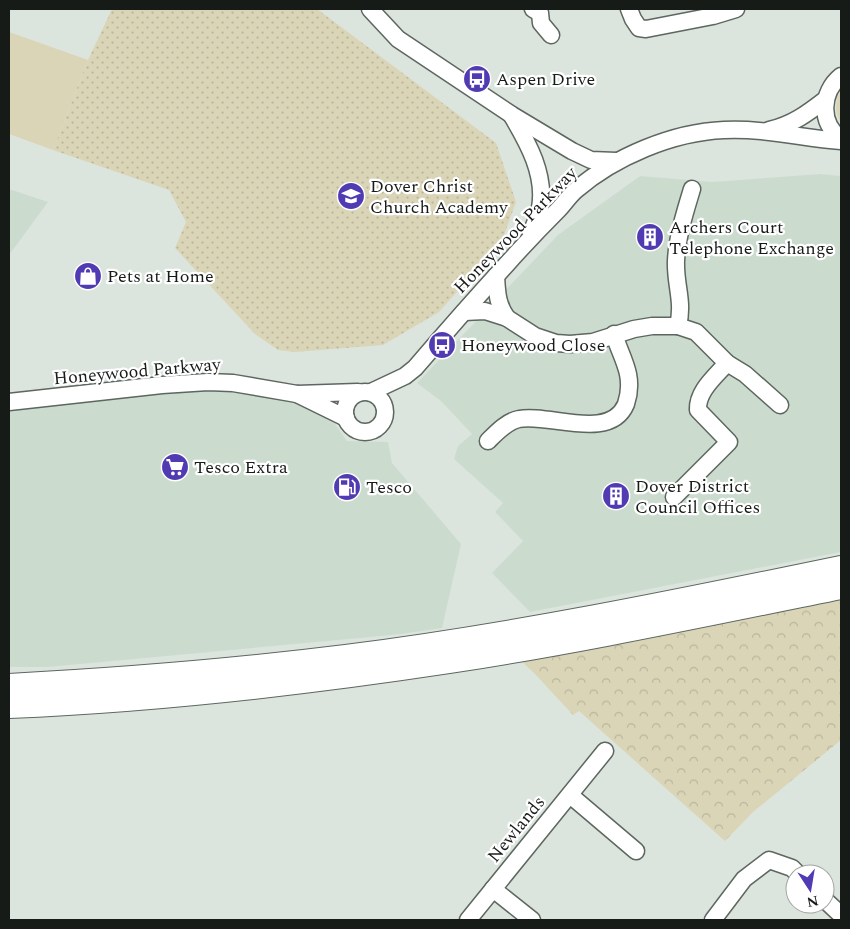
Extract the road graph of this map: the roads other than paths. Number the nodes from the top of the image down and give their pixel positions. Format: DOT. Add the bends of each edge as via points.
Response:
graph roads {
  1 [pos="370,9"];
  2 [pos="630,9"];
  3 [pos="736,9"];
  4 [pos="539,10"];
  5 [pos="551,36"];
  6 [pos="841,76"];
  7 [pos="826,100"];
  8 [pos="512,116"];
  9 [pos="762,131"];
  10 [pos="841,140"];
  11 [pos="616,161"];
  12 [pos="692,189"];
  13 [pos="528,240"];
  14 [pos="496,276"];
  15 [pos="464,312"];
  16 [pos="507,318"];
  17 [pos="678,326"];
  18 [pos="614,334"];
  19 [pos="727,364"];
  20 [pos="406,376"];
  21 [pos="364,392"];
  22 [pos="297,394"];
  23 [pos="9,402"];
  24 [pos="780,405"];
  25 [pos="386,407"];
  26 [pos="346,418"];
  27 [pos="488,441"];
  28 [pos="674,497"];
  29 [pos="841,568"];
  30 [pos="841,587"];
  31 [pos="9,686"];
  32 [pos="9,706"];
  33 [pos="605,751"];
  34 [pos="570,795"];
  35 [pos="636,851"];
  36 [pos="785,866"];
  37 [pos="493,889"];
  38 [pos="468,920"];
  39 [pos="532,920"];
  40 [pos="713,920"];
  1 -- 8 [label="street" via="398,39"];
  2 -- 3 [label="street" via="639,28 646,29"];
  4 -- 5 [label="street" via="541,23"];
  6 -- 7 [label="street" via="829,89"];
  7 -- 9 [label="street, Honeywood Parkway" via="798,120"];
  7 -- 10 [label="street" via="827,119"];
  8 -- 11 [label="street" via="591,160"];
  8 -- 13 [label="street" via="539,174 540,208"];
  9 -- 10 [label="street, Honeywood Parkway"];
  9 -- 11 [label="street, Honeywood Parkway" via="725,130 678,137"];
  11 -- 13 [label="street, Honeywood Parkway" via="574,192"];
  12 -- 17 [label="street" via="676,259 681,300"];
  13 -- 14 [label="street, Honeywood Parkway"];
  14 -- 15 [label="street, Honeywood Parkway"];
  14 -- 16 [label="street" via="497,298"];
  15 -- 16 [label="street" via="486,311"];
  15 -- 20 [label="street, Honeywood Parkway"];
  16 -- 18 [label="street" via="535,336 556,343 582,344"];
  17 -- 18 [label="street" via="652,326"];
  17 -- 19 [label="street" via="696,332"];
  18 -- 27 [label="street" via="628,375 629,395 624,408 612,420 591,424 518,419"];
  19 -- 24 [label="street" via="745,374"];
  19 -- 28 [label="street" via="697,400 698,410 730,442"];
  20 -- 21 [label="street, Honeywood Parkway"];
  20 -- 25 [label="street, Honeywood Parkway"];
  21 -- 22 [label="street, Honeywood Parkway"];
  21 -- 25 [label="street" via="380,398"];
  21 -- 26 [label="street" via="353,396 346,404"];
  22 -- 23 [label="street, Honeywood Parkway" via="208,382"];
  22 -- 26 [label="street, Honeywood Parkway"];
  25 -- 26 [label="street" via="381,425 371,431 359,432"];
  29 -- 31 [label="highway" via="709,596 438,644 209,672"];
  30 -- 32 [label="highway" via="453,661 351,676 202,692"];
  33 -- 34 [label="street, Newlands"];
  34 -- 35 [label="street, Newlands"];
  34 -- 37 [label="street, Newlands"];
  36 -- 40 [label="street" via="769,860 744,879"];
  37 -- 38 [label="street, Newlands"];
  37 -- 39 [label="street, Newlands"];
}
